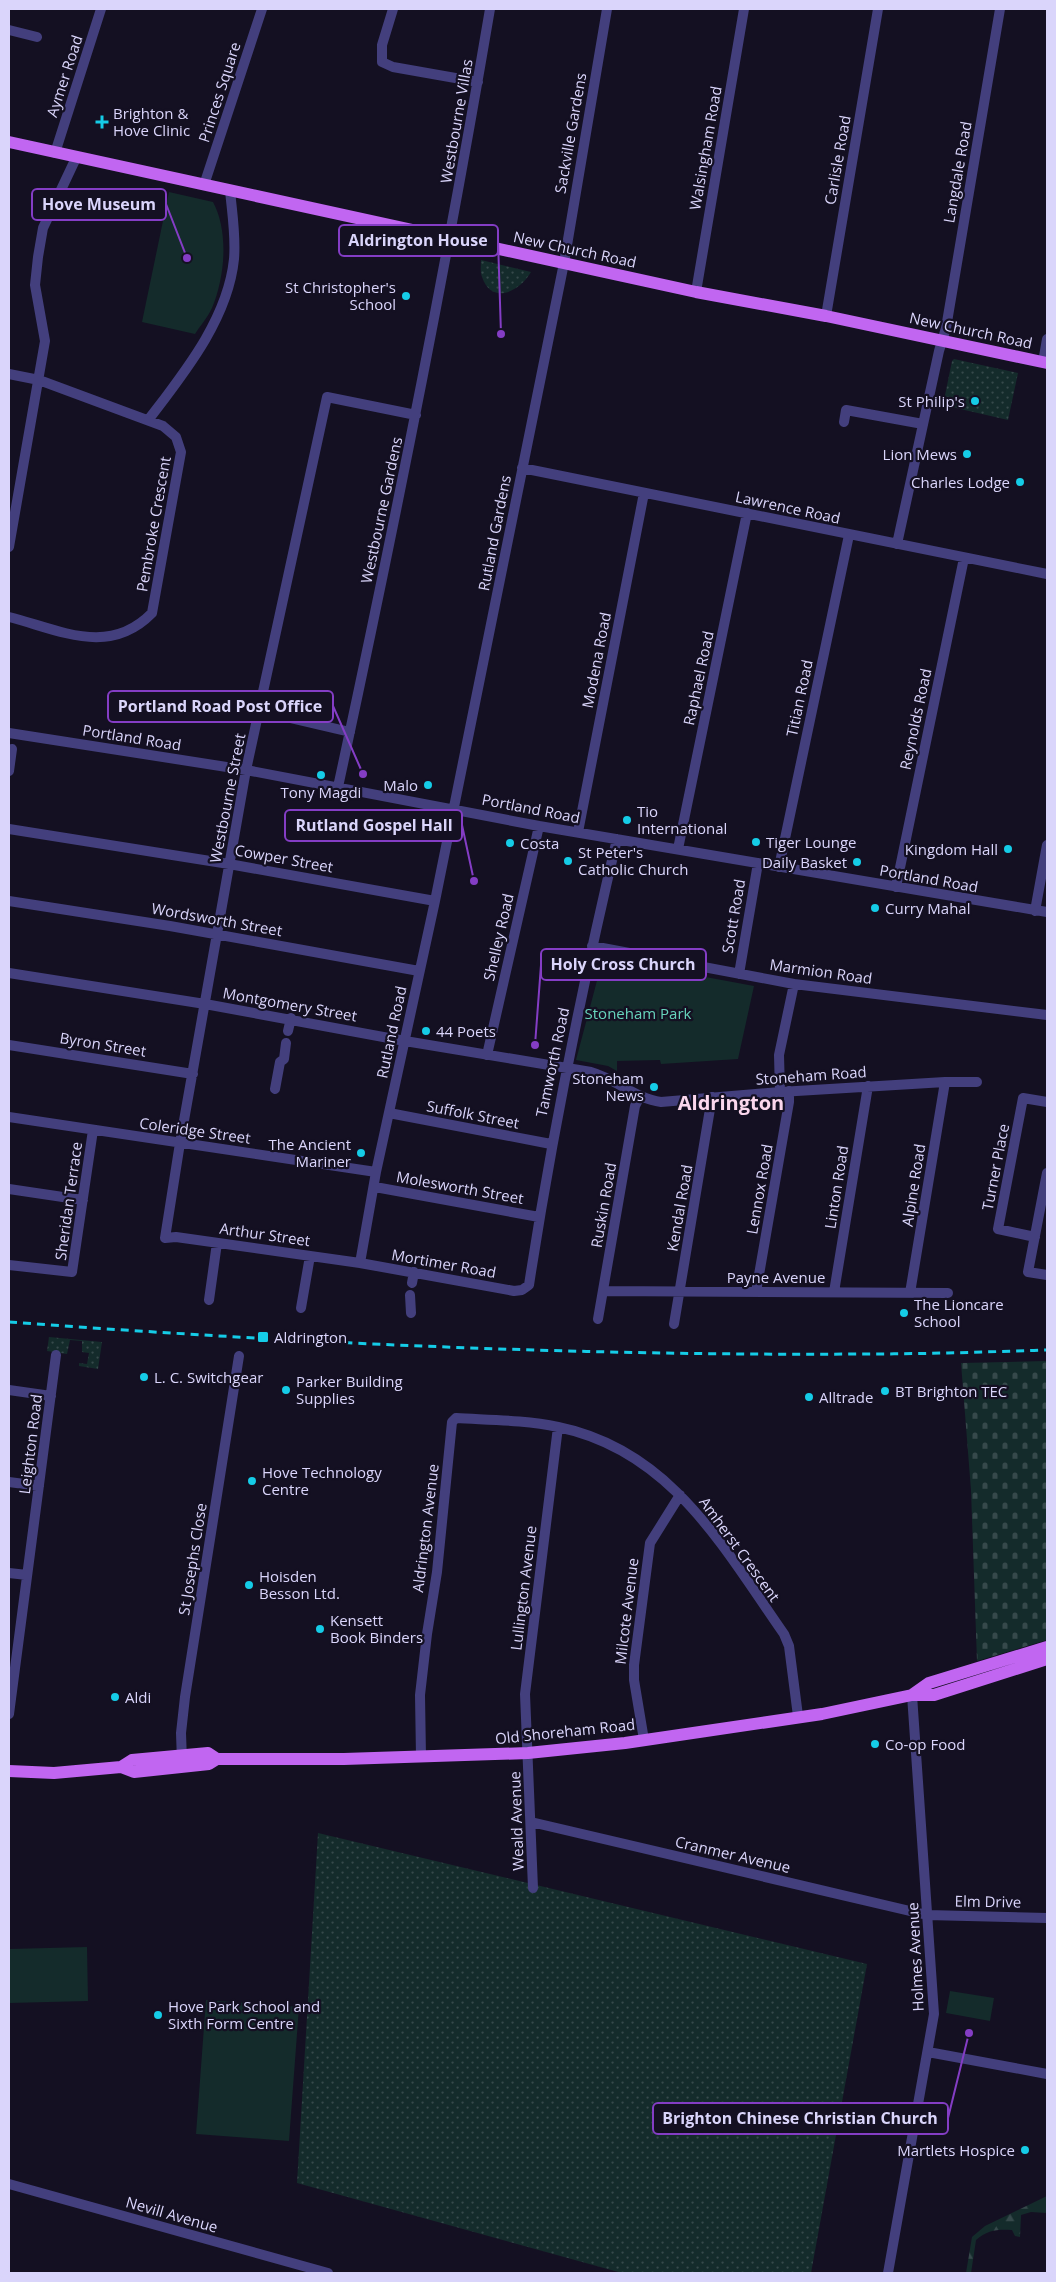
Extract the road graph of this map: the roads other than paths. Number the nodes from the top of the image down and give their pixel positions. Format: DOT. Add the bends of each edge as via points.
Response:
graph roads {
  1 [pos="101,9"];
  2 [pos="262,9"];
  3 [pos="393,9"];
  4 [pos="490,9"];
  5 [pos="607,9"];
  6 [pos="744,9"];
  7 [pos="878,9"];
  8 [pos="1000,9"];
  9 [pos="9,30"];
  10 [pos="36,37"];
  11 [pos="478,82"];
  12 [pos="9,142"];
  13 [pos="56,153"];
  14 [pos="76,158"];
  15 [pos="204,185"];
  16 [pos="230,190"];
  17 [pos="451,238"];
  18 [pos="564,263"];
  19 [pos="696,292"];
  20 [pos="826,316"];
  21 [pos="1047,339"];
  22 [pos="943,341"];
  23 [pos="1045,362"];
  24 [pos="9,374"];
  25 [pos="39,380"];
  26 [pos="416,415"];
  27 [pos="149,419"];
  28 [pos="844,422"];
  29 [pos="923,424"];
  30 [pos="522,468"];
  31 [pos="644,493"];
  32 [pos="747,514"];
  33 [pos="849,535"];
  34 [pos="897,544"];
  35 [pos="9,547"];
  36 [pos="964,558"];
  37 [pos="1047,574"];
  38 [pos="9,617"];
  39 [pos="290,718"];
  40 [pos="350,732"];
  41 [pos="9,733"];
  42 [pos="12,749"];
  43 [pos="246,770"];
  44 [pos="9,772"];
  45 [pos="338,787"];
  46 [pos="454,808"];
  47 [pos="539,826"];
  48 [pos="9,828"];
  49 [pos="578,832"];
  50 [pos="617,839"];
  51 [pos="1047,845"];
  52 [pos="678,849"];
  53 [pos="229,864"];
  54 [pos="758,864"];
  55 [pos="779,867"];
  56 [pos="896,887"];
  57 [pos="9,901"];
  58 [pos="435,901"];
  59 [pos="1035,911"];
  60 [pos="1047,912"];
  61 [pos="218,934"];
  62 [pos="592,946"];
  63 [pos="419,971"];
  64 [pos="9,973"];
  65 [pos="739,974"];
  66 [pos="794,984"];
  67 [pos="205,1004"];
  68 [pos="1047,1015"];
  69 [pos="291,1018"];
  70 [pos="288,1031"];
  71 [pos="405,1041"];
  72 [pos="286,1043"];
  73 [pos="9,1045"];
  74 [pos="487,1055"];
  75 [pos="566,1068"];
  76 [pos="193,1074"];
  77 [pos="945,1082"];
  78 [pos="977,1082"];
  79 [pos="868,1086"];
  80 [pos="275,1089"];
  81 [pos="785,1092"];
  82 [pos="640,1096"];
  83 [pos="712,1097"];
  84 [pos="1047,1102"];
  85 [pos="389,1113"];
  86 [pos="9,1117"];
  87 [pos="93,1130"];
  88 [pos="180,1143"];
  89 [pos="551,1144"];
  90 [pos="376,1172"];
  91 [pos="1047,1173"];
  92 [pos="375,1187"];
  93 [pos="9,1189"];
  94 [pos="83,1200"];
  95 [pos="1044,1208"];
  96 [pos="539,1217"];
  97 [pos="1035,1237"];
  98 [pos="165,1238"];
  99 [pos="217,1243"];
  100 [pos="310,1256"];
  101 [pos="360,1263"];
  102 [pos="9,1265"];
  103 [pos="1047,1275"];
  104 [pos="522,1290"];
  105 [pos="603,1291"];
  106 [pos="680,1292"];
  107 [pos="756,1292"];
  108 [pos="834,1292"];
  109 [pos="910,1293"];
  110 [pos="948,1293"];
  111 [pos="410,1295"];
  112 [pos="209,1300"];
  113 [pos="301,1308"];
  114 [pos="411,1313"];
  115 [pos="598,1320"];
  116 [pos="674,1324"];
  117 [pos="56,1356"];
  118 [pos="239,1356"];
  119 [pos="9,1390"];
  120 [pos="51,1396"];
  121 [pos="452,1422"];
  122 [pos="558,1426"];
  123 [pos="9,1482"];
  124 [pos="39,1486"];
  125 [pos="680,1495"];
  126 [pos="9,1573"];
  127 [pos="27,1575"];
  128 [pos="1047,1647"];
  129 [pos="1047,1659"];
  130 [pos="12,1664"];
  131 [pos="912,1695"];
  132 [pos="9,1714"];
  133 [pos="798,1716"];
  134 [pos="644,1740"];
  135 [pos="528,1753"];
  136 [pos="421,1757"];
  137 [pos="182,1761"];
  138 [pos="9,1770"];
  139 [pos="531,1822"];
  140 [pos="533,1888"];
  141 [pos="928,1915"];
  142 [pos="1047,1918"];
  143 [pos="928,2052"];
  144 [pos="1047,2074"];
  145 [pos="9,2184"];
  146 [pos="328,2273"];
  147 [pos="888,2273"];
  1 -- 13 [label="street, Aymer Road"];
  2 -- 15 [label="street, Princes Square"];
  3 -- 11 [label="street" via="382,45 382,62"];
  4 -- 11 [label="street, Westbourne Villas"];
  5 -- 18 [label="street, Sackville Gardens"];
  6 -- 19 [label="street, Walsingham Road"];
  7 -- 20 [label="street, Carlisle Road"];
  8 -- 22 [label="street, Langdale Road"];
  9 -- 10 [label="street"];
  11 -- 17 [label="street, Westbourne Villas"];
  12 -- 13 [label="main road, New Church Road"];
  13 -- 14 [label="main road, New Church Road"];
  14 -- 15 [label="main road, New Church Road"];
  14 -- 25 [label="street" via="43,228 38,257 35,285 45,341"];
  15 -- 16 [label="main road, New Church Road"];
  16 -- 17 [label="main road, New Church Road"];
  16 -- 27 [label="street" via="235,239 224,300 203,343"];
  17 -- 18 [label="main road, New Church Road"];
  17 -- 26 [label="street, Westbourne Gardens"];
  18 -- 19 [label="main road, New Church Road"];
  18 -- 30 [label="street, Rutland Gardens"];
  19 -- 20 [label="main road, New Church Road"];
  20 -- 22 [label="main road, New Church Road"];
  21 -- 23 [label="street"];
  22 -- 23 [label="main road, New Church Road"];
  22 -- 29 [label="street, Langdale Road"];
  24 -- 25 [label="street, Pembroke Crescent"];
  25 -- 27 [label="street, Pembroke Crescent"];
  25 -- 35 [label="street"];
  26 -- 40 [label="street, Westbourne Gardens"];
  26 -- 43 [label="street, Westbourne Street" via="326,397"];
  27 -- 38 [label="street, Pembroke Crescent" via="176,437 181,452 152,613 141,624 111,638 91,638"];
  28 -- 29 [label="street" via="846,410"];
  29 -- 34 [label="street, Langdale Road"];
  30 -- 31 [label="street, Lawrence Road"];
  30 -- 46 [label="street, Rutland Gardens"];
  31 -- 32 [label="street, Lawrence Road"];
  31 -- 49 [label="street, Modena Road"];
  32 -- 33 [label="street, Lawrence Road"];
  32 -- 52 [label="street, Raphael Road"];
  33 -- 34 [label="street, Lawrence Road"];
  33 -- 55 [label="street, Titian Road"];
  34 -- 36 [label="street, Lawrence Road"];
  36 -- 37 [label="street, Lawrence Road"];
  36 -- 56 [label="street, Reynolds Road"];
  39 -- 40 [label="street"];
  40 -- 45 [label="street, Westbourne Gardens"];
  41 -- 43 [label="street, Portland Road"];
  42 -- 44 [label="street"];
  43 -- 45 [label="street, Portland Road"];
  43 -- 53 [label="street, Westbourne Street"];
  45 -- 46 [label="street, Portland Road"];
  46 -- 47 [label="street, Portland Road"];
  46 -- 58 [label="street, Rutland Road"];
  47 -- 49 [label="street, Portland Road"];
  47 -- 74 [label="street, Shelley Road"];
  48 -- 53 [label="street, Cowper Street"];
  49 -- 50 [label="street, Portland Road"];
  50 -- 52 [label="street, Portland Road"];
  50 -- 62 [label="street, Tamworth Road"];
  51 -- 59 [label="street"];
  52 -- 54 [label="street, Portland Road"];
  53 -- 58 [label="street, Cowper Street"];
  53 -- 61 [label="street, Westbourne Street"];
  54 -- 55 [label="street, Portland Road"];
  54 -- 65 [label="street, Scott Road"];
  55 -- 56 [label="street, Portland Road"];
  56 -- 59 [label="street, Portland Road"];
  57 -- 61 [label="street, Wordsworth Street"];
  58 -- 63 [label="street, Rutland Road"];
  59 -- 60 [label="street, Portland Road"];
  61 -- 63 [label="street, Wordsworth Street"];
  61 -- 67 [label="street, Westbourne Street"];
  62 -- 65 [label="street, Marmion Road"];
  62 -- 75 [label="street, Tamworth Road"];
  63 -- 71 [label="street, Rutland Road"];
  64 -- 67 [label="street, Montgomery Street"];
  65 -- 66 [label="street, Marmion Road"];
  66 -- 68 [label="street, Marmion Road"];
  66 -- 81 [label="street, Lennox Road" via="779,1055"];
  67 -- 69 [label="street, Montgomery Street"];
  67 -- 76 [label="street, Westbourne Street"];
  69 -- 70 [label="street"];
  69 -- 71 [label="street, Montgomery Street"];
  71 -- 74 [label="street, Montgomery Street"];
  71 -- 85 [label="street, Rutland Road"];
  72 -- 80 [label="street"];
  73 -- 76 [label="street, Byron Street"];
  74 -- 75 [label="street, Montgomery Street"];
  75 -- 82 [label="street, Stoneham Road" via="608,1077"];
  75 -- 89 [label="street, Tamworth Road"];
  76 -- 88 [label="street, Westbourne Street"];
  77 -- 78 [label="street, Stoneham Road"];
  77 -- 79 [label="street, Stoneham Road"];
  77 -- 109 [label="street, Alpine Road"];
  79 -- 81 [label="street, Stoneham Road"];
  79 -- 108 [label="street, Linton Road"];
  81 -- 83 [label="street, Stoneham Road"];
  81 -- 107 [label="street, Lennox Road" via="789,1102"];
  82 -- 83 [label="street, Stoneham Road" via="661,1102"];
  82 -- 105 [label="street, Ruskin Road" via="635,1106"];
  83 -- 106 [label="street, Kendal Road"];
  84 -- 97 [label="street, Turner Place" via="1023,1098 998,1229"];
  85 -- 89 [label="street, Suffolk Street"];
  85 -- 90 [label="street, Rutland Road"];
  86 -- 87 [label="street, Coleridge Street"];
  87 -- 88 [label="street, Coleridge Street"];
  87 -- 94 [label="street, Sheridan Terrace"];
  88 -- 90 [label="street, Coleridge Street"];
  88 -- 98 [label="street, Westbourne Street"];
  89 -- 96 [label="street, Tamworth Road"];
  90 -- 92 [label="street, Rutland Road"];
  91 -- 95 [label="street"];
  92 -- 96 [label="street, Molesworth Street"];
  92 -- 101 [label="street, Rutland Road"];
  93 -- 94 [label="street"];
  94 -- 102 [label="street, Sheridan Terrace" via="72,1272"];
  95 -- 97 [label="street"];
  96 -- 104 [label="street, Tamworth Road" via="529,1285"];
  97 -- 103 [label="street" via="1028,1272"];
  98 -- 99 [label="street, Arthur Street" via="176,1236"];
  99 -- 100 [label="street, Arthur Street"];
  99 -- 112 [label="street"];
  100 -- 101 [label="street, Arthur Street"];
  100 -- 113 [label="street"];
  101 -- 104 [label="street, Mortimer Road" via="413,1278"];
  105 -- 106 [label="street, Payne Avenue"];
  105 -- 115 [label="street, Ruskin Road"];
  106 -- 107 [label="street, Payne Avenue"];
  106 -- 116 [label="street, Kendal Road"];
  107 -- 108 [label="street, Payne Avenue"];
  108 -- 109 [label="street, Payne Avenue"];
  109 -- 110 [label="street, Payne Avenue"];
  111 -- 114 [label="street"];
  117 -- 120 [label="street, Leighton Road"];
  118 -- 137 [label="street, St Josephs Close" via="187,1687 181,1733"];
  119 -- 120 [label="street"];
  120 -- 124 [label="street, Leighton Road"];
  121 -- 122 [label="street, Amherst Crescent" via="456,1418"];
  121 -- 136 [label="street, Aldrington Avenue" via="437,1572 420,1695"];
  122 -- 125 [label="street, Amherst Crescent" via="618,1447 641,1460"];
  122 -- 135 [label="street, Lullington Avenue" via="525,1694"];
  123 -- 124 [label="street"];
  124 -- 127 [label="street, Leighton Road"];
  125 -- 133 [label="street, Amherst Crescent" via="695,1510 784,1634 789,1646"];
  125 -- 134 [label="street, Milcote Avenue" via="650,1543 634,1665"];
  126 -- 127 [label="street"];
  127 -- 130 [label="street, Leighton Road"];
  128 -- 131 [label="main road, Old Shoreham Road" via="929,1683"];
  129 -- 131 [label="main road, Old Shoreham Road" via="934,1695"];
  130 -- 132 [label="street, Leighton Road"];
  131 -- 133 [label="main road, Old Shoreham Road"];
  131 -- 141 [label="street, Holmes Avenue"];
  133 -- 134 [label="main road, Old Shoreham Road"];
  134 -- 135 [label="main road, Old Shoreham Road"];
  135 -- 136 [label="main road, Old Shoreham Road"];
  135 -- 139 [label="street, Weald Avenue"];
  136 -- 137 [label="main road, Old Shoreham Road" via="217,1759 208,1753"];
  137 -- 138 [label="main road, Old Shoreham Road" via="132,1760 121,1768 54,1773"];
  139 -- 140 [label="street, Weald Avenue"];
  139 -- 141 [label="street, Cranmer Avenue"];
  141 -- 142 [label="street, Elm Drive"];
  141 -- 143 [label="street, Holmes Avenue" via="934,2014"];
  143 -- 144 [label="street"];
  143 -- 147 [label="street, Holmes Avenue"];
  145 -- 146 [label="street, Nevill Avenue"];
}
